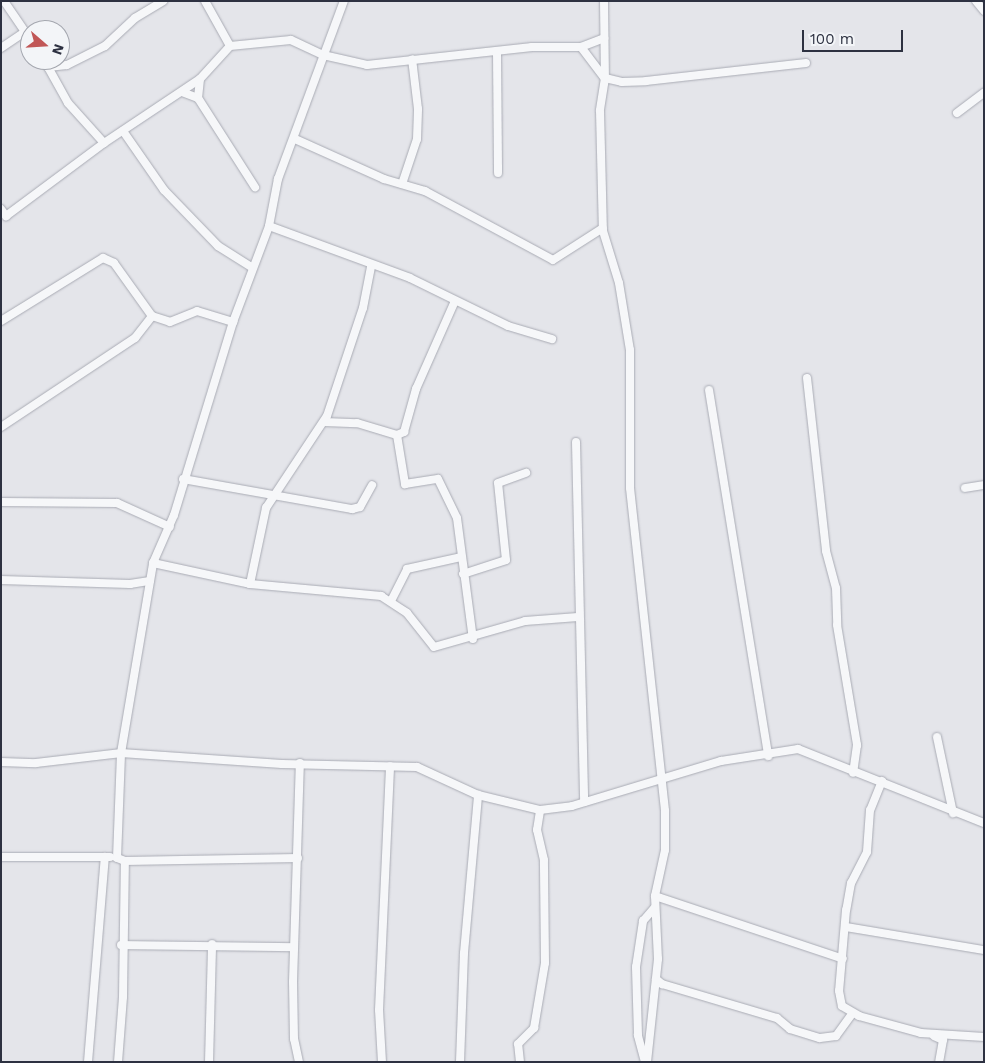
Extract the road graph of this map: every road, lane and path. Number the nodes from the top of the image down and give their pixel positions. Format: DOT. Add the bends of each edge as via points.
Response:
graph roads {
  1 [pos="163,1"];
  2 [pos="205,1"];
  3 [pos="344,1"];
  4 [pos="604,1"];
  5 [pos="976,1"];
  6 [pos="6,2"];
  7 [pos="984,10"];
  8 [pos="20,24"];
  9 [pos="20,35"];
  10 [pos="604,38"];
  11 [pos="230,46"];
  12 [pos="581,46"];
  13 [pos="1,48"];
  14 [pos="497,53"];
  15 [pos="323,55"];
  16 [pos="412,59"];
  17 [pos="806,63"];
  18 [pos="70,64"];
  19 [pos="49,70"];
  20 [pos="605,78"];
  21 [pos="200,79"];
  22 [pos="182,92"];
  23 [pos="984,93"];
  24 [pos="198,98"];
  25 [pos="957,113"];
  26 [pos="123,130"];
  27 [pos="294,139"];
  28 [pos="104,143"];
  29 [pos="498,173"];
  30 [pos="402,184"];
  31 [pos="255,188"];
  32 [pos="1,209"];
  33 [pos="269,226"];
  34 [pos="603,228"];
  35 [pos="371,267"];
  36 [pos="253,268"];
  37 [pos="455,301"];
  38 [pos="152,316"];
  39 [pos="1,321"];
  40 [pos="233,322"];
  41 [pos="552,339"];
  42 [pos="807,378"];
  43 [pos="709,390"];
  44 [pos="324,422"];
  45 [pos="3,424"];
  46 [pos="397,435"];
  47 [pos="576,442"];
  48 [pos="526,473"];
  49 [pos="183,479"];
  50 [pos="984,485"];
  51 [pos="372,486"];
  52 [pos="965,488"];
  53 [pos="276,495"];
  54 [pos="1,502"];
  55 [pos="170,527"];
  56 [pos="460,557"];
  57 [pos="153,564"];
  58 [pos="463,574"];
  59 [pos="1,580"];
  60 [pos="150,581"];
  61 [pos="250,584"];
  62 [pos="391,601"];
  63 [pos="578,617"];
  64 [pos="472,639"];
  65 [pos="938,737"];
  66 [pos="122,753"];
  67 [pos="768,756"];
  68 [pos="1,762"];
  69 [pos="300,764"];
  70 [pos="390,766"];
  71 [pos="853,773"];
  72 [pos="882,781"];
  73 [pos="659,782"];
  74 [pos="478,796"];
  75 [pos="584,802"];
  76 [pos="540,810"];
  77 [pos="953,813"];
  78 [pos="984,823"];
  79 [pos="1,857"];
  80 [pos="105,857"];
  81 [pos="298,858"];
  82 [pos="121,859"];
  83 [pos="655,896"];
  84 [pos="655,907"];
  85 [pos="846,927"];
  86 [pos="212,944"];
  87 [pos="121,945"];
  88 [pos="294,947"];
  89 [pos="984,950"];
  90 [pos="843,959"];
  91 [pos="658,984"];
  92 [pos="852,1014"];
  93 [pos="930,1034"];
  94 [pos="984,1037"];
  95 [pos="88,1062"];
  96 [pos="118,1062"];
  97 [pos="209,1062"];
  98 [pos="299,1062"];
  99 [pos="382,1062"];
  100 [pos="460,1062"];
  101 [pos="520,1062"];
  102 [pos="646,1062"];
  103 [pos="939,1062"];
  1 -- 18 [label="street" via="136,18 105,46"];
  2 -- 11 [label="street"];
  3 -- 15 [label="street"];
  4 -- 10 [label="street"];
  5 -- 7 [label="street"];
  6 -- 8 [label="street"];
  9 -- 13 [label="street"];
  10 -- 12 [label="street"];
  10 -- 20 [label="street"];
  11 -- 15 [label="street" via="292,40"];
  11 -- 21 [label="street"];
  12 -- 14 [label="street" via="532,47"];
  12 -- 20 [label="street"];
  14 -- 16 [label="street"];
  14 -- 29 [label="street"];
  15 -- 16 [label="street" via="367,65"];
  15 -- 27 [label="street"];
  16 -- 30 [label="street" via="418,109 416,138"];
  17 -- 20 [label="street" via="646,81 622,82"];
  19 -- 28 [label="street" via="68,103"];
  20 -- 34 [label="street" via="600,111"];
  21 -- 22 [label="street"];
  21 -- 24 [label="street"];
  22 -- 24 [label="street"];
  22 -- 26 [label="street"];
  23 -- 25 [label="street"];
  24 -- 31 [label="street"];
  26 -- 28 [label="street"];
  26 -- 36 [label="street" via="178,204 218,246"];
  27 -- 30 [label="street"];
  27 -- 33 [label="street" via="278,179"];
  28 -- 32 [label="street" via="6,216"];
  30 -- 34 [label="street" via="425,191 553,260"];
  33 -- 35 [label="street"];
  33 -- 36 [label="street"];
  34 -- 73 [label="street" via="619,283 630,350 630,488"];
  35 -- 37 [label="street" via="410,278"];
  35 -- 44 [label="street" via="363,308"];
  36 -- 40 [label="street"];
  37 -- 41 [label="street" via="508,326"];
  37 -- 46 [label="street" via="416,389 409,423"];
  38 -- 39 [label="street" via="114,263 103,258"];
  38 -- 40 [label="street" via="170,322 197,311"];
  38 -- 45 [label="street" via="135,338"];
  40 -- 49 [label="street"];
  42 -- 71 [label="street" via="826,551 836,588 837,625 857,745"];
  43 -- 67 [label="street"];
  44 -- 46 [label="street" via="357,423"];
  44 -- 53 [label="street" via="297,457"];
  46 -- 56 [label="street" via="405,484 438,479 444,487 457,518"];
  47 -- 63 [label="street"];
  48 -- 58 [label="street" via="498,483 506,560"];
  49 -- 53 [label="street"];
  49 -- 55 [label="street"];
  50 -- 52 [label="street"];
  51 -- 53 [label="street" via="356,509"];
  53 -- 61 [label="street" via="266,508"];
  54 -- 55 [label="street" via="117,503"];
  55 -- 57 [label="street"];
  56 -- 58 [label="street"];
  56 -- 62 [label="street" via="407,569"];
  57 -- 60 [label="street"];
  57 -- 61 [label="street"];
  58 -- 64 [label="street"];
  59 -- 60 [label="street" via="130,584"];
  60 -- 66 [label="street"];
  61 -- 62 [label="street" via="371,594"];
  62 -- 64 [label="street" via="406,613 434,646"];
  63 -- 64 [label="street" via="525,621"];
  63 -- 75 [label="street"];
  65 -- 77 [label="street"];
  66 -- 68 [label="street" via="36,763"];
  66 -- 69 [label="street"];
  66 -- 82 [label="street"];
  67 -- 71 [label="street" via="805,750"];
  67 -- 73 [label="street" via="721,761"];
  69 -- 70 [label="street"];
  69 -- 81 [label="street"];
  70 -- 74 [label="street" via="416,767"];
  70 -- 99 [label="street" via="379,1010"];
  71 -- 72 [label="street"];
  72 -- 77 [label="street"];
  72 -- 85 [label="street" via="870,810 867,852 852,882"];
  73 -- 75 [label="street"];
  73 -- 83 [label="street" via="665,850"];
  74 -- 76 [label="street"];
  74 -- 100 [label="street" via="464,953"];
  75 -- 76 [label="street"];
  76 -- 101 [label="street" via="537,830 544,860 545,963 536,1023 518,1044"];
  77 -- 78 [label="street"];
  79 -- 80 [label="street"];
  80 -- 82 [label="street"];
  80 -- 95 [label="street"];
  81 -- 82 [label="street"];
  81 -- 88 [label="street"];
  82 -- 87 [label="street"];
  83 -- 84 [label="street"];
  83 -- 90 [label="street"];
  84 -- 91 [label="street"];
  84 -- 102 [label="street" via="643,921 636,967 638,1035"];
  85 -- 89 [label="street"];
  85 -- 90 [label="street"];
  86 -- 87 [label="street"];
  86 -- 88 [label="street"];
  86 -- 97 [label="street"];
  87 -- 96 [label="street" via="123,997"];
  88 -- 98 [label="street" via="294,1039"];
  90 -- 92 [label="street" via="840,998 842,1006"];
  91 -- 92 [label="street" via="777,1018 790,1030 820,1038 836,1036"];
  91 -- 102 [label="street"];
  92 -- 93 [label="street"];
  93 -- 94 [label="street"];
  93 -- 103 [label="street" via="943,1040"];
}
